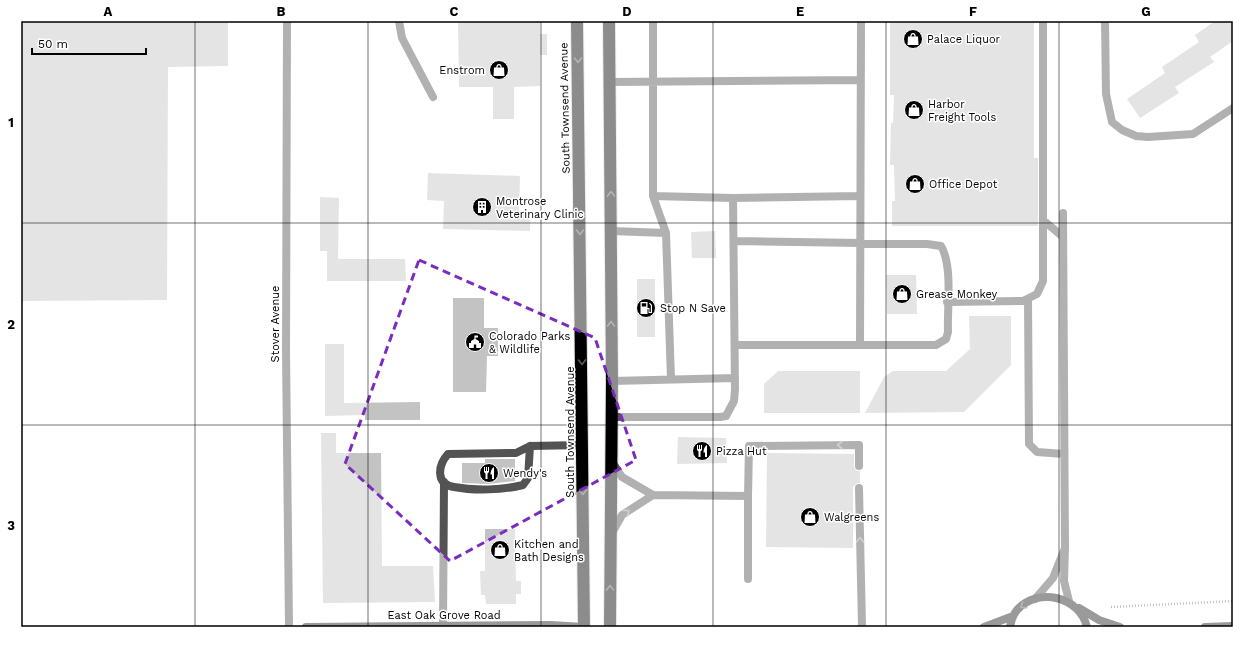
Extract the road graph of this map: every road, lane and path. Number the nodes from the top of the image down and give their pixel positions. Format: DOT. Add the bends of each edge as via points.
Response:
graph roads {
  1 [pos="287,21"];
  2 [pos="399,21"];
  3 [pos="577,21"];
  4 [pos="609,21"];
  5 [pos="653,21"];
  6 [pos="861,21"];
  7 [pos="1043,21"];
  8 [pos="1105,21"];
  9 [pos="861,80"];
  10 [pos="610,82"];
  11 [pos="653,83"];
  12 [pos="433,97"];
  13 [pos="1233,108"];
  14 [pos="653,196"];
  15 [pos="860,196"];
  16 [pos="733,198"];
  17 [pos="1063,213"];
  18 [pos="1043,220"];
  19 [pos="611,232"];
  20 [pos="666,233"];
  21 [pos="1063,237"];
  22 [pos="734,241"];
  23 [pos="860,242"];
  24 [pos="1028,298"];
  25 [pos="947,302"];
  26 [pos="735,345"];
  27 [pos="860,345"];
  28 [pos="735,378"];
  29 [pos="671,379"];
  30 [pos="612,381"];
  31 [pos="610,417"];
  32 [pos="583,445"];
  33 [pos="530,446"];
  34 [pos="1064,454"];
  35 [pos="611,461"];
  36 [pos="859,466"];
  37 [pos="444,482"];
  38 [pos="859,488"];
  39 [pos="653,495"];
  40 [pos="748,496"];
  41 [pos="610,537"];
  42 [pos="1065,548"];
  43 [pos="748,579"];
  44 [pos="1035,599"];
  45 [pos="1069,601"];
  46 [pos="1233,601"];
  47 [pos="1076,607"];
  48 [pos="1111,607"];
  49 [pos="1013,616"];
  50 [pos="443,626"];
  51 [pos="1233,626"];
  52 [pos="289,627"];
  53 [pos="306,627"];
  54 [pos="584,627"];
  55 [pos="610,627"];
  56 [pos="862,627"];
  57 [pos="984,627"];
  58 [pos="1010,627"];
  59 [pos="1087,627"];
  60 [pos="1120,627"];
  61 [pos="1205,627"];
  1 -- 52 [label="street, Stover Avenue" via="286,352"];
  2 -- 12 [label="street" via="402,38"];
  3 -- 32 [label="highway, South Townsend Avenue, one-way"];
  4 -- 10 [label="highway"];
  5 -- 11 [label="street"];
  6 -- 9 [label="street"];
  7 -- 18 [label="street"];
  8 -- 13 [label="street" via="1106,94 1112,122 1122,130 1136,136 1148,137 1193,134"];
  9 -- 11 [label="street"];
  9 -- 15 [label="street"];
  10 -- 11 [label="street"];
  19 -- 10 [label="highway, one-way"];
  11 -- 14 [label="street"];
  14 -- 16 [label="street"];
  14 -- 20 [label="street"];
  15 -- 16 [label="street"];
  15 -- 23 [label="street"];
  16 -- 22 [label="street"];
  17 -- 21 [label="street"];
  18 -- 21 [label="street"];
  18 -- 24 [label="street" via="1043,281 1037,294"];
  19 -- 20 [label="street"];
  30 -- 19 [label="highway, one-way"];
  20 -- 29 [label="street"];
  21 -- 34 [label="street"];
  22 -- 23 [label="street"];
  22 -- 26 [label="street"];
  23 -- 25 [label="street" via="941,246 946,255 948,268"];
  23 -- 27 [label="street"];
  24 -- 25 [label="street" via="1023,301"];
  24 -- 34 [label="street" via="1029,444 1037,452"];
  25 -- 27 [label="street" via="948,332 946,339 936,345"];
  26 -- 27 [label="street"];
  26 -- 28 [label="street"];
  28 -- 29 [label="street"];
  28 -- 31 [label="street" via="734,402 726,416"];
  29 -- 30 [label="street"];
  30 -- 31 [label="highway"];
  31 -- 35 [label="highway"];
  32 -- 33 [label="street"];
  32 -- 54 [label="highway, South Townsend Avenue, one-way"];
  33 -- 37 [label="street" via="516,453 448,454 441,462 440,474"];
  33 -- 37 [label="street" via="528,478 523,486 460,488"];
  34 -- 42 [label="street"];
  35 -- 39 [label="street" via="622,477"];
  35 -- 41 [label="highway"];
  36 -- 40 [label="street, one-way" via="859,445 749,446"];
  37 -- 50 [label="street"];
  56 -- 38 [label="street, one-way"];
  39 -- 40 [label="street"];
  41 -- 39 [label="street, one-way" via="622,515"];
  40 -- 43 [label="street"];
  55 -- 41 [label="highway, one-way"];
  42 -- 44 [label="street" via="1053,578"];
  42 -- 45 [label="street" via="1064,581"];
  44 -- 45 [label="street" via="1055,598"];
  44 -- 49 [label="street, one-way" via="1021,606"];
  45 -- 47 [label="street"];
  46 -- 48 [label="path"];
  47 -- 59 [label="street"];
  47 -- 60 [label="street" via="1099,620"];
  49 -- 57 [label="street"];
  49 -- 58 [label="street"];
  50 -- 53 [label="street, East Oak Grove Road"];
  50 -- 54 [label="street, East Oak Grove Road"];
  51 -- 61 [label="street"];
}
